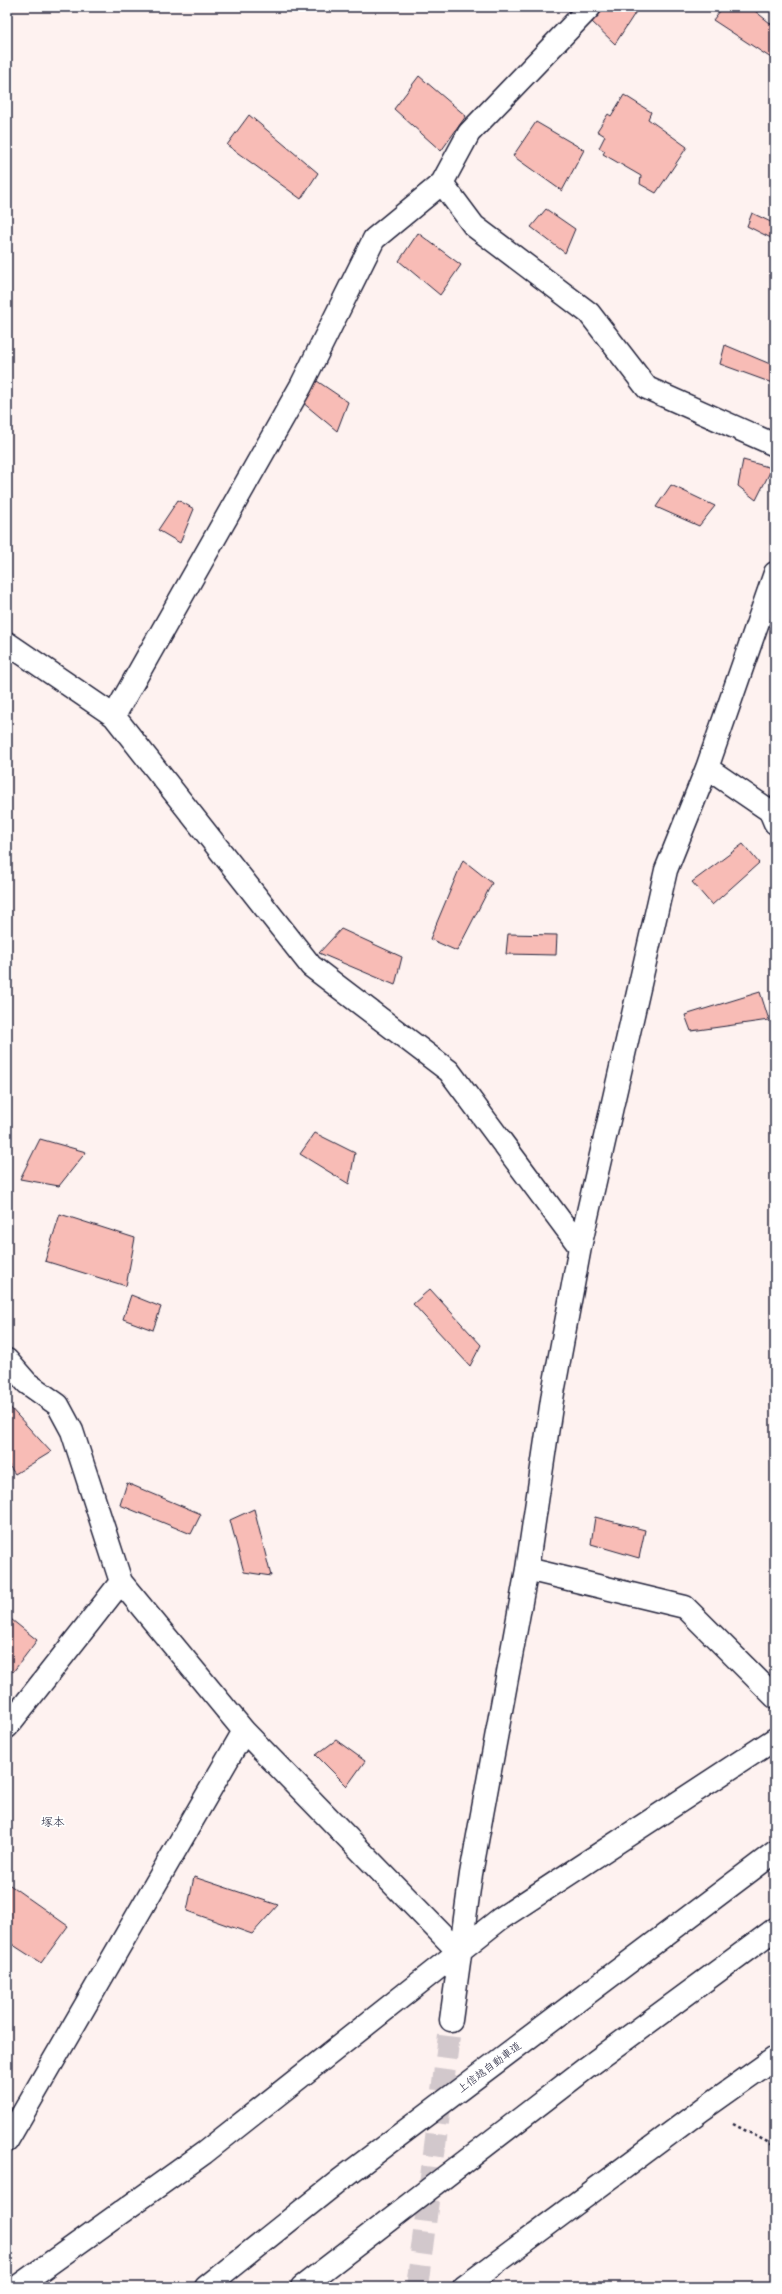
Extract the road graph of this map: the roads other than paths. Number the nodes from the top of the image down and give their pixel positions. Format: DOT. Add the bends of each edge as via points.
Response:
graph roads {
  1 [pos="590,7"];
  2 [pos="442,183"];
  3 [pos="775,445"];
  4 [pos="775,573"];
  5 [pos="7,643"];
  6 [pos="114,716"];
  7 [pos="707,768"];
  8 [pos="775,823"];
  9 [pos="580,1248"];
  10 [pos="7,1360"];
  11 [pos="527,1569"];
  12 [pos="121,1582"];
  13 [pos="775,1697"];
  14 [pos="7,1727"];
  15 [pos="244,1731"];
  16 [pos="775,1739"];
  17 [pos="775,1852"];
  18 [pos="775,1929"];
  19 [pos="459,1952"];
  20 [pos="451,2020"];
  21 [pos="775,2058"];
  22 [pos="7,2141"];
  23 [pos="17,2287"];
  24 [pos="206,2287"];
  25 [pos="302,2287"];
  26 [pos="464,2287"];
  1 -- 2 [label="main road" via="469,133"];
  2 -- 3 [label="main road" via="474,226 589,313 646,388"];
  2 -- 6 [label="main road" via="374,239 301,386"];
  4 -- 7 [label="main road"];
  5 -- 6 [label="main road"];
  6 -- 9 [label="main road" via="312,966 449,1071"];
  7 -- 8 [label="main road" via="770,810"];
  7 -- 9 [label="main road" via="666,870"];
  9 -- 11 [label="main road" via="553,1393"];
  10 -- 12 [label="main road" via="27,1384 58,1405 72,1430"];
  11 -- 13 [label="main road" via="685,1607"];
  11 -- 19 [label="main road"];
  12 -- 14 [label="main road"];
  12 -- 15 [label="main road"];
  15 -- 19 [label="main road"];
  15 -- 22 [label="main road"];
  16 -- 19 [label="main road" via="500,1919"];
  17 -- 24 [label="main road, 上信越自動車道" via="340,2180"];
  18 -- 25 [label="main road" via="585,2069"];
  19 -- 20 [label="main road"];
  19 -- 23 [label="main road" via="204,2153"];
  21 -- 26 [label="main road"];
}
